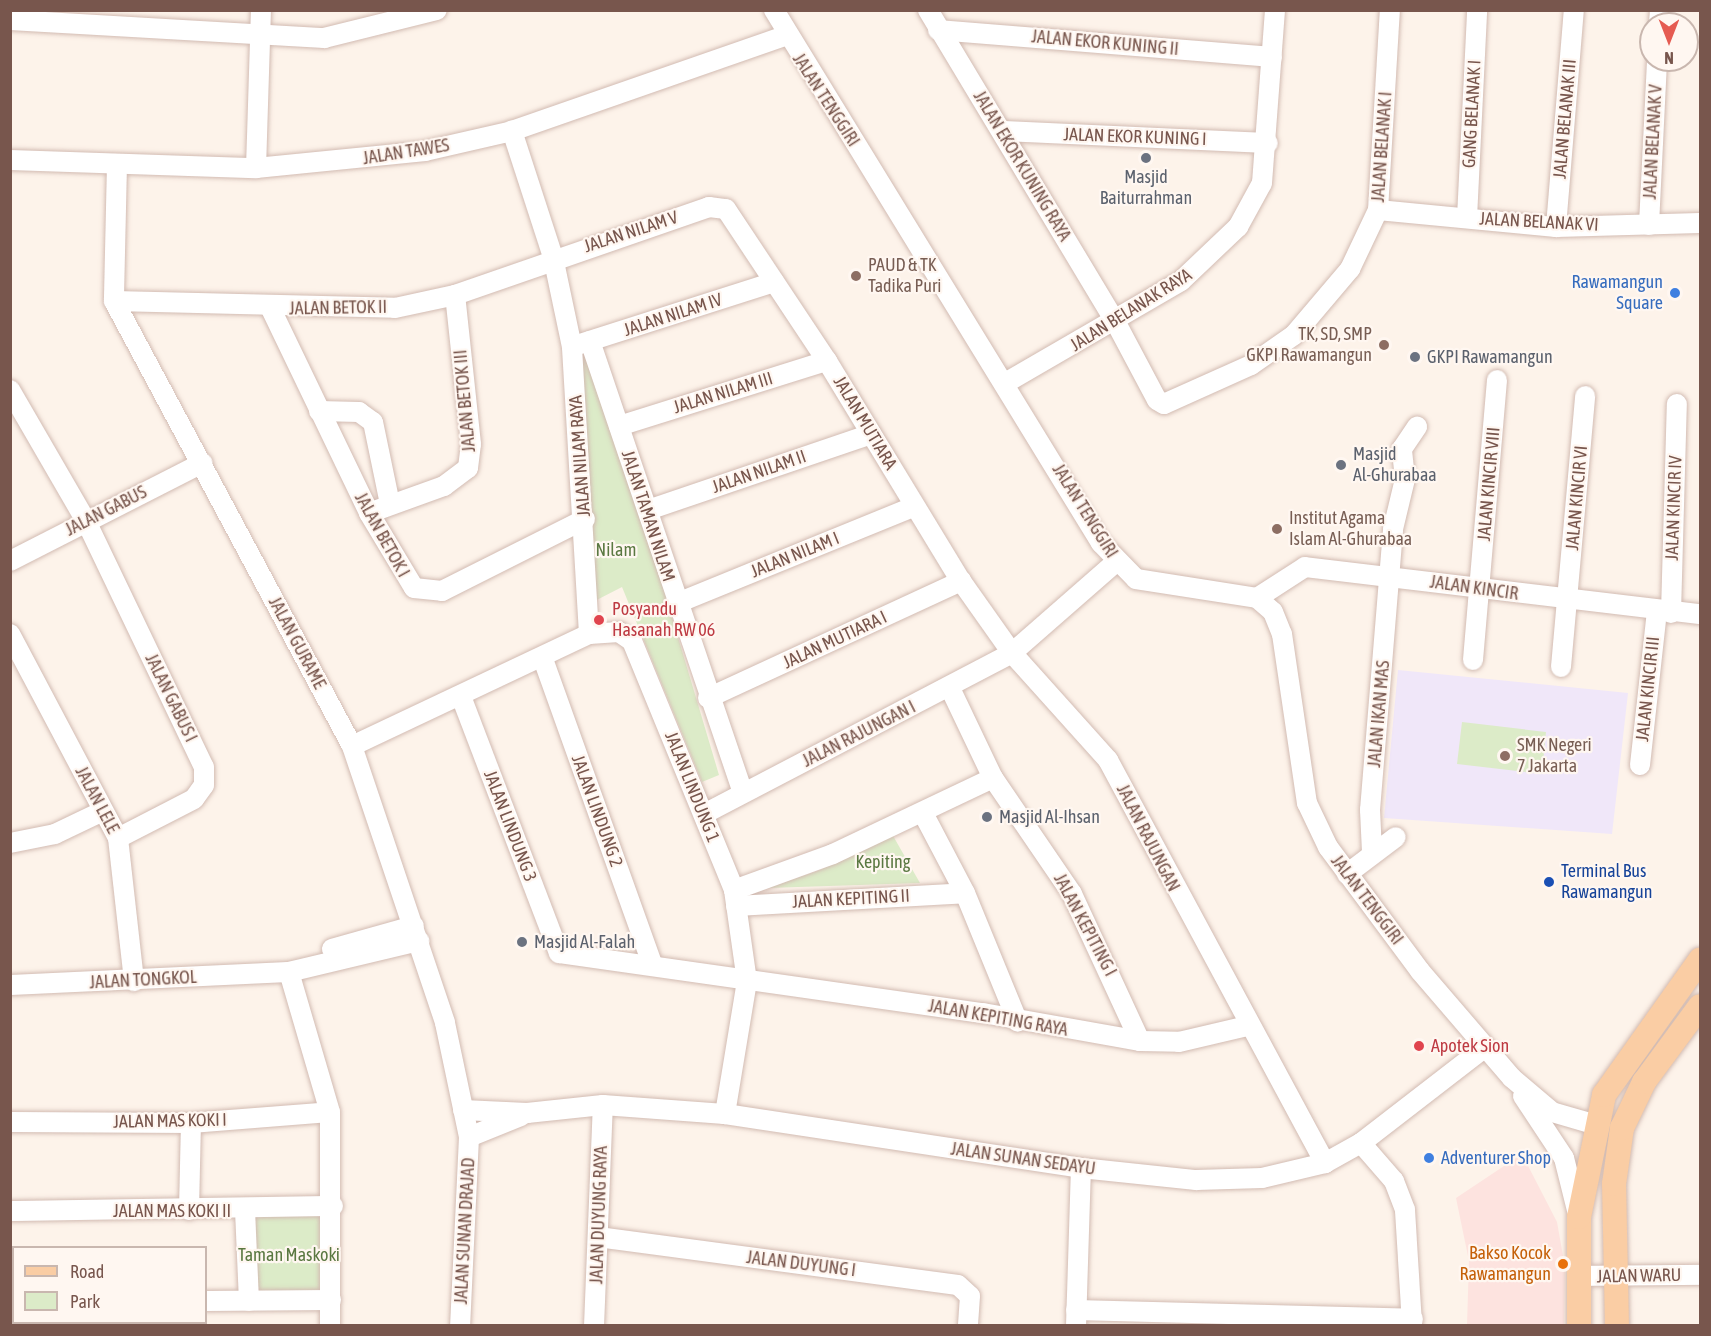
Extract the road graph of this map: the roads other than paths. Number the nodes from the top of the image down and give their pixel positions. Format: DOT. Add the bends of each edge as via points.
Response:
graph roads {
  1 [pos="261,10"];
  2 [pos="437,10"];
  3 [pos="774,10"];
  4 [pos="928,10"];
  5 [pos="1275,10"];
  6 [pos="1390,10"];
  7 [pos="1477,10"];
  8 [pos="1574,10"];
  9 [pos="10,20"];
  10 [pos="938,30"];
  11 [pos="260,36"];
  12 [pos="785,36"];
  13 [pos="1272,57"];
  14 [pos="1656,72"];
  15 [pos="512,131"];
  16 [pos="1003,132"];
  17 [pos="1268,143"];
  18 [pos="10,160"];
  19 [pos="117,164"];
  20 [pos="256,168"];
  21 [pos="709,207"];
  22 [pos="1378,210"];
  23 [pos="1467,218"];
  24 [pos="1701,223"];
  25 [pos="1649,225"];
  26 [pos="1556,227"];
  27 [pos="554,257"];
  28 [pos="774,282"];
  29 [pos="454,295"];
  30 [pos="114,301"];
  31 [pos="271,309"];
  32 [pos="1115,321"];
  33 [pos="581,344"];
  34 [pos="827,361"];
  35 [pos="1497,380"];
  36 [pos="1007,382"];
  37 [pos="10,390"];
  38 [pos="1585,396"];
  39 [pos="1677,404"];
  40 [pos="319,411"];
  41 [pos="619,426"];
  42 [pos="1417,427"];
  43 [pos="871,434"];
  44 [pos="201,463"];
  45 [pos="390,504"];
  46 [pos="915,506"];
  47 [pos="648,510"];
  48 [pos="369,513"];
  49 [pos="585,519"];
  50 [pos="86,521"];
  51 [pos="10,561"];
  52 [pos="1116,562"];
  53 [pos="1391,577"];
  54 [pos="962,581"];
  55 [pos="1480,588"];
  56 [pos="1257,598"];
  57 [pos="1568,600"];
  58 [pos="675,604"];
  59 [pos="1664,612"];
  60 [pos="1701,614"];
  61 [pos="10,634"];
  62 [pos="589,634"];
  63 [pos="1012,652"];
  64 [pos="543,658"];
  65 [pos="1473,660"];
  66 [pos="1561,667"];
  67 [pos="951,688"];
  68 [pos="708,698"];
  69 [pos="462,699"];
  70 [pos="352,746"];
  71 [pos="1640,765"];
  72 [pos="993,778"];
  73 [pos="743,793"];
  74 [pos="103,811"];
  75 [pos="704,814"];
  76 [pos="924,815"];
  77 [pos="1396,837"];
  78 [pos="118,838"];
  79 [pos="10,843"];
  80 [pos="1372,852"];
  81 [pos="1347,874"];
  82 [pos="965,893"];
  83 [pos="735,898"];
  84 [pos="416,933"];
  85 [pos="559,953"];
  86 [pos="1701,960"];
  87 [pos="652,964"];
  88 [pos="282,972"];
  89 [pos="134,981"];
  90 [pos="747,981"];
  91 [pos="10,986"];
  92 [pos="1701,1006"];
  93 [pos="1018,1022"];
  94 [pos="1247,1026"];
  95 [pos="1140,1041"];
  96 [pos="1484,1048"];
  97 [pos="1512,1078"];
  98 [pos="603,1104"];
  99 [pos="463,1110"];
  100 [pos="330,1112"];
  101 [pos="527,1113"];
  102 [pos="725,1114"];
  103 [pos="10,1122"];
  104 [pos="191,1123"];
  105 [pos="1597,1125"];
  106 [pos="469,1137"];
  107 [pos="1361,1143"];
  108 [pos="1325,1163"];
  109 [pos="1082,1168"];
  110 [pos="333,1206"];
  111 [pos="189,1210"];
  112 [pos="245,1210"];
  113 [pos="10,1211"];
  114 [pos="1579,1217"];
  115 [pos="598,1237"];
  116 [pos="1701,1275"];
  117 [pos="1578,1276"];
  118 [pos="1617,1277"];
  119 [pos="331,1300"];
  120 [pos="207,1301"];
  121 [pos="249,1301"];
  122 [pos="1076,1318"];
  123 [pos="1412,1322"];
  124 [pos="330,1326"];
  125 [pos="460,1326"];
  126 [pos="594,1326"];
  127 [pos="968,1326"];
  128 [pos="1579,1326"];
  129 [pos="1617,1326"];
  1 -- 11 [label="street"];
  2 -- 11 [label="street" via="353,35"];
  3 -- 12 [label="street, JALAN TENGGIRI"];
  4 -- 10 [label="street, JALAN EKOR KUNING RAYA"];
  5 -- 13 [label="street, JALAN BELANAK RAYA"];
  6 -- 22 [label="street, JALAN BELANAK I"];
  7 -- 23 [label="street, GANG BELANAK I"];
  8 -- 26 [label="street, JALAN BELANAK III"];
  9 -- 11 [label="street"];
  10 -- 13 [label="street, JALAN EKOR KUNING II"];
  10 -- 16 [label="street, JALAN EKOR KUNING RAYA"];
  11 -- 20 [label="street"];
  12 -- 15 [label="street, JALAN TAWES"];
  12 -- 36 [label="street, JALAN TENGGIRI"];
  13 -- 17 [label="street, JALAN BELANAK RAYA"];
  14 -- 25 [label="street, JALAN BELANAK V"];
  15 -- 20 [label="street, JALAN TAWES" via="424,151"];
  15 -- 27 [label="street, JALAN NILAM RAYA"];
  16 -- 17 [label="street, JALAN EKOR KUNING I"];
  16 -- 32 [label="street, JALAN EKOR KUNING RAYA"];
  17 -- 32 [label="street, JALAN BELANAK RAYA" via="1262,183 1238,227 1181,281"];
  18 -- 19 [label="street, JALAN TAWES"];
  19 -- 20 [label="street, JALAN TAWES"];
  19 -- 30 [label="street, JALAN GURAME"];
  21 -- 27 [label="street, JALAN NILAM V"];
  21 -- 28 [label="street, JALAN MUTIARA" via="726,209"];
  22 -- 23 [label="street, JALAN BELANAK VI"];
  22 -- 32 [label="street, JALAN BELANAK I" via="1350,269 1294,335 1251,365 1173,403 1156,400"];
  23 -- 26 [label="street, JALAN BELANAK VI"];
  24 -- 25 [label="street, JALAN BELANAK VI"];
  25 -- 26 [label="street, JALAN BELANAK VI"];
  27 -- 29 [label="street, JALAN BETOK II"];
  27 -- 33 [label="street, JALAN NILAM RAYA"];
  28 -- 33 [label="street, JALAN NILAM IV"];
  28 -- 34 [label="street, JALAN MUTIARA"];
  29 -- 31 [label="street, JALAN BETOK II" via="395,308"];
  29 -- 45 [label="street, JALAN BETOK III" via="471,444 468,468 444,486"];
  30 -- 31 [label="street, JALAN BETOK II"];
  30 -- 44 [label="street, JALAN GURAME"];
  31 -- 40 [label="street, JALAN BETOK I"];
  32 -- 36 [label="street, JALAN BELANAK RAYA"];
  33 -- 41 [label="street, JALAN TAMAN NILAM"];
  33 -- 49 [label="street, JALAN NILAM RAYA"];
  34 -- 41 [label="street, JALAN NILAM III"];
  34 -- 43 [label="street, JALAN MUTIARA"];
  35 -- 55 [label="street, JALAN KINCIR VIII"];
  36 -- 52 [label="street, JALAN TENGGIRI"];
  37 -- 50 [label="street, JALAN GABUS I"];
  38 -- 57 [label="street, JALAN KINCIR VI"];
  39 -- 59 [label="street, JALAN KINCIR IV"];
  40 -- 45 [label="street" via="359,412 373,422"];
  40 -- 48 [label="street, JALAN BETOK I"];
  41 -- 47 [label="street, JALAN TAMAN NILAM"];
  42 -- 53 [label="street, JALAN IKAN MAS" via="1402,449 1406,479 1393,529"];
  43 -- 46 [label="street, JALAN MUTIARA"];
  43 -- 47 [label="street, JALAN NILAM II"];
  44 -- 50 [label="street, JALAN GABUS"];
  44 -- 70 [label="street, JALAN GURAME"];
  45 -- 48 [label="street, JALAN BETOK III"];
  46 -- 54 [label="street, JALAN MUTIARA"];
  46 -- 58 [label="street, JALAN NILAM I"];
  47 -- 58 [label="street, JALAN TAMAN NILAM"];
  48 -- 49 [label="street, JALAN BETOK I" via="406,580 433,593"];
  49 -- 62 [label="street, JALAN NILAM RAYA"];
  50 -- 51 [label="street, JALAN GABUS"];
  50 -- 78 [label="street, JALAN GABUS I" via="204,767 204,785 194,799"];
  52 -- 56 [label="street, JALAN TENGGIRI" via="1136,579 1158,586"];
  52 -- 63 [label="street"];
  53 -- 55 [label="street, JALAN KINCIR"];
  53 -- 56 [label="street, JALAN KINCIR" via="1305,567"];
  53 -- 80 [label="street, JALAN IKAN MAS" via="1370,810"];
  54 -- 63 [label="street, JALAN MUTIARA"];
  54 -- 68 [label="street, JALAN MUTIARA I"];
  55 -- 57 [label="street, JALAN KINCIR"];
  55 -- 65 [label="street, JALAN KINCIR VIII"];
  56 -- 81 [label="street, JALAN TENGGIRI" via="1280,623 1307,803"];
  57 -- 59 [label="street, JALAN KINCIR"];
  57 -- 66 [label="street, JALAN KINCIR VI"];
  58 -- 68 [label="street, JALAN TAMAN NILAM"];
  59 -- 60 [label="street, JALAN KINCIR"];
  59 -- 71 [label="street, JALAN KINCIR III"];
  61 -- 74 [label="street, JALAN LELE"];
  62 -- 64 [label="street"];
  62 -- 75 [label="street, JALAN LINDUNG 1" via="619,632 632,641"];
  63 -- 67 [label="street, JALAN RAJUNGAN I"];
  63 -- 94 [label="street, JALAN RAJUNGAN" via="1108,760"];
  64 -- 69 [label="street"];
  64 -- 87 [label="street, JALAN LINDUNG 2"];
  67 -- 72 [label="street, JALAN KEPITING I"];
  67 -- 73 [label="street, JALAN RAJUNGAN I"];
  68 -- 73 [label="street, JALAN TAMAN NILAM"];
  69 -- 70 [label="street"];
  69 -- 85 [label="street, JALAN LINDUNG 3"];
  70 -- 84 [label="street, JALAN GURAME"];
  72 -- 76 [label="street"];
  72 -- 95 [label="street, JALAN KEPITING I" via="1072,894"];
  73 -- 75 [label="street, JALAN RAJUNGAN I"];
  74 -- 78 [label="street, JALAN LELE"];
  74 -- 79 [label="street" via="54,834"];
  75 -- 83 [label="street, JALAN LINDUNG 1"];
  76 -- 82 [label="street"];
  76 -- 83 [label="street"];
  77 -- 80 [label="street"];
  78 -- 89 [label="street, JALAN LELE"];
  80 -- 81 [label="street"];
  81 -- 96 [label="street, JALAN TENGGIRI"];
  82 -- 83 [label="street, JALAN KEPITING II"];
  82 -- 93 [label="street"];
  83 -- 90 [label="street, JALAN LINDUNG 1"];
  84 -- 88 [label="street, JALAN TONGKOL" via="287,962"];
  84 -- 99 [label="street, JALAN GURAME" via="445,1023"];
  85 -- 87 [label="street, JALAN KEPITING RAYA"];
  86 -- 105 [label="main road" via="1619,1071 1604,1095"];
  87 -- 90 [label="street, JALAN KEPITING RAYA"];
  88 -- 89 [label="street, JALAN TONGKOL"];
  88 -- 100 [label="street"];
  89 -- 91 [label="street, JALAN TONGKOL"];
  90 -- 93 [label="street, JALAN KEPITING RAYA"];
  90 -- 102 [label="street, JALAN LINDUNG 1"];
  92 -- 118 [label="main road" via="1644,1082 1622,1128 1614,1184"];
  93 -- 95 [label="street, JALAN KEPITING RAYA"];
  94 -- 95 [label="street, JALAN KEPITING RAYA" via="1179,1042"];
  94 -- 108 [label="street, JALAN RAJUNGAN"];
  96 -- 97 [label="street, JALAN TENGGIRI"];
  96 -- 107 [label="street, JALAN SUNAN SEDAYU"];
  97 -- 105 [label="street, JALAN TENGGIRI" via="1559,1116"];
  97 -- 114 [label="street, JALAN TENGGIRI" via="1564,1158"];
  98 -- 101 [label="street, JALAN SUNAN SEDAYU"];
  98 -- 102 [label="street, JALAN SUNAN SEDAYU"];
  98 -- 115 [label="street, JALAN DUYUNG RAYA"];
  99 -- 101 [label="street, JALAN SUNAN SEDAYU"];
  99 -- 106 [label="street, JALAN GURAME"];
  100 -- 104 [label="street, JALAN MAS KOKI I"];
  100 -- 110 [label="street"];
  101 -- 106 [label="street, JALAN SUNAN SEDAYU"];
  102 -- 109 [label="street, JALAN SUNAN SEDAYU"];
  103 -- 104 [label="street, JALAN MAS KOKI I"];
  104 -- 111 [label="street"];
  105 -- 114 [label="main road"];
  106 -- 125 [label="street, JALAN SUNAN DRAJAD"];
  107 -- 108 [label="street, JALAN SUNAN SEDAYU"];
  107 -- 123 [label="street" via="1394,1181 1405,1210"];
  108 -- 109 [label="street, JALAN SUNAN SEDAYU" via="1262,1178 1218,1179"];
  109 -- 122 [label="street"];
  110 -- 112 [label="street, JALAN MAS KOKI II"];
  110 -- 119 [label="street"];
  111 -- 112 [label="street, JALAN MAS KOKI II"];
  111 -- 113 [label="street, JALAN MAS KOKI II"];
  112 -- 121 [label="street"];
  114 -- 117 [label="main road"];
  115 -- 126 [label="street, JALAN DUYUNG RAYA"];
  115 -- 127 [label="street, JALAN DUYUNG I" via="958,1285 970,1296"];
  116 -- 118 [label="street, JALAN WARU"];
  117 -- 118 [label="street, JALAN WARU"];
  117 -- 128 [label="main road"];
  118 -- 129 [label="main road"];
  119 -- 121 [label="street"];
  119 -- 124 [label="street"];
  120 -- 121 [label="street"];
  122 -- 123 [label="street"];
}
